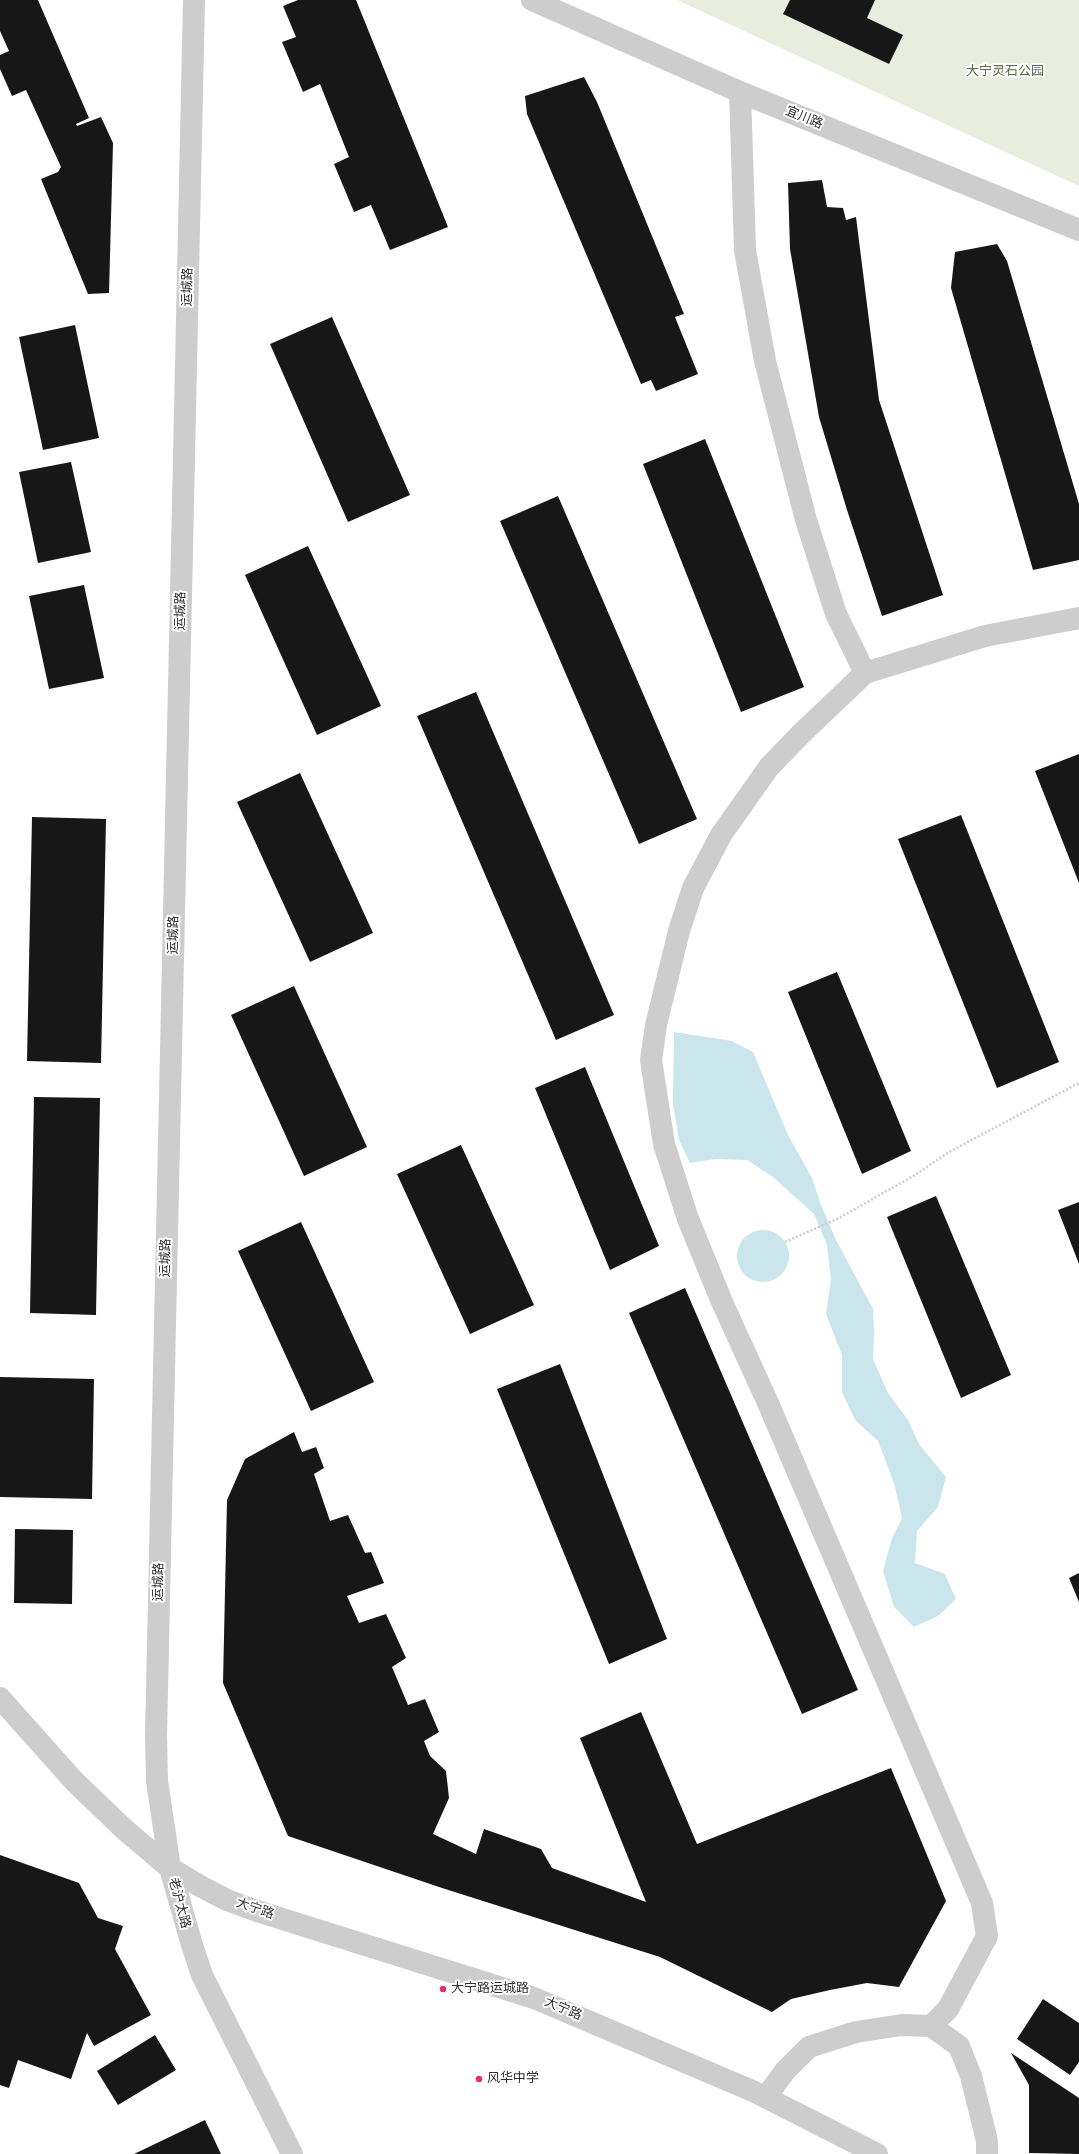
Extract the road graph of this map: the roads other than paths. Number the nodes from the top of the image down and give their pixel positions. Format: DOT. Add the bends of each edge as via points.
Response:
graph roads {
  1 [pos="194,0"];
  2 [pos="532,0"];
  3 [pos="740,92"];
  4 [pos="1079,230"];
  5 [pos="1079,618"];
  6 [pos="866,673"];
  7 [pos="0,1698"];
  8 [pos="170,1868"];
  9 [pos="931,2026"];
  10 [pos="766,2097"];
  11 [pos="292,2154"];
  12 [pos="877,2154"];
  13 [pos="987,2154"];
  1 -- 8 [label="street, 运城路" via="156,1735 157,1781"];
  2 -- 3 [label="street, 宜川路"];
  3 -- 4 [label="street, 宜川路"];
  3 -- 6 [label="street" via="745,250 765,361 806,520 836,614"];
  5 -- 6 [label="street" via="985,636"];
  6 -- 9 [label="street" via="770,767 721,835 693,888 679,931 656,1026 651,1060 664,1144 688,1219 982,1903 987,1936 948,2009"];
  7 -- 8 [label="street, 老沪太路" via="75,1782"];
  8 -- 10 [label="street, 大宁路" via="200,1886 245,1906 534,1998"];
  8 -- 11 [label="street, 老沪太路" via="179,1906 202,1975"];
  9 -- 10 [label="street" via="902,2025 856,2032 809,2047 785,2071"];
  9 -- 13 [label="street" via="959,2046 971,2076 987,2141"];
  10 -- 12 [label="street, 大宁路"];
}
